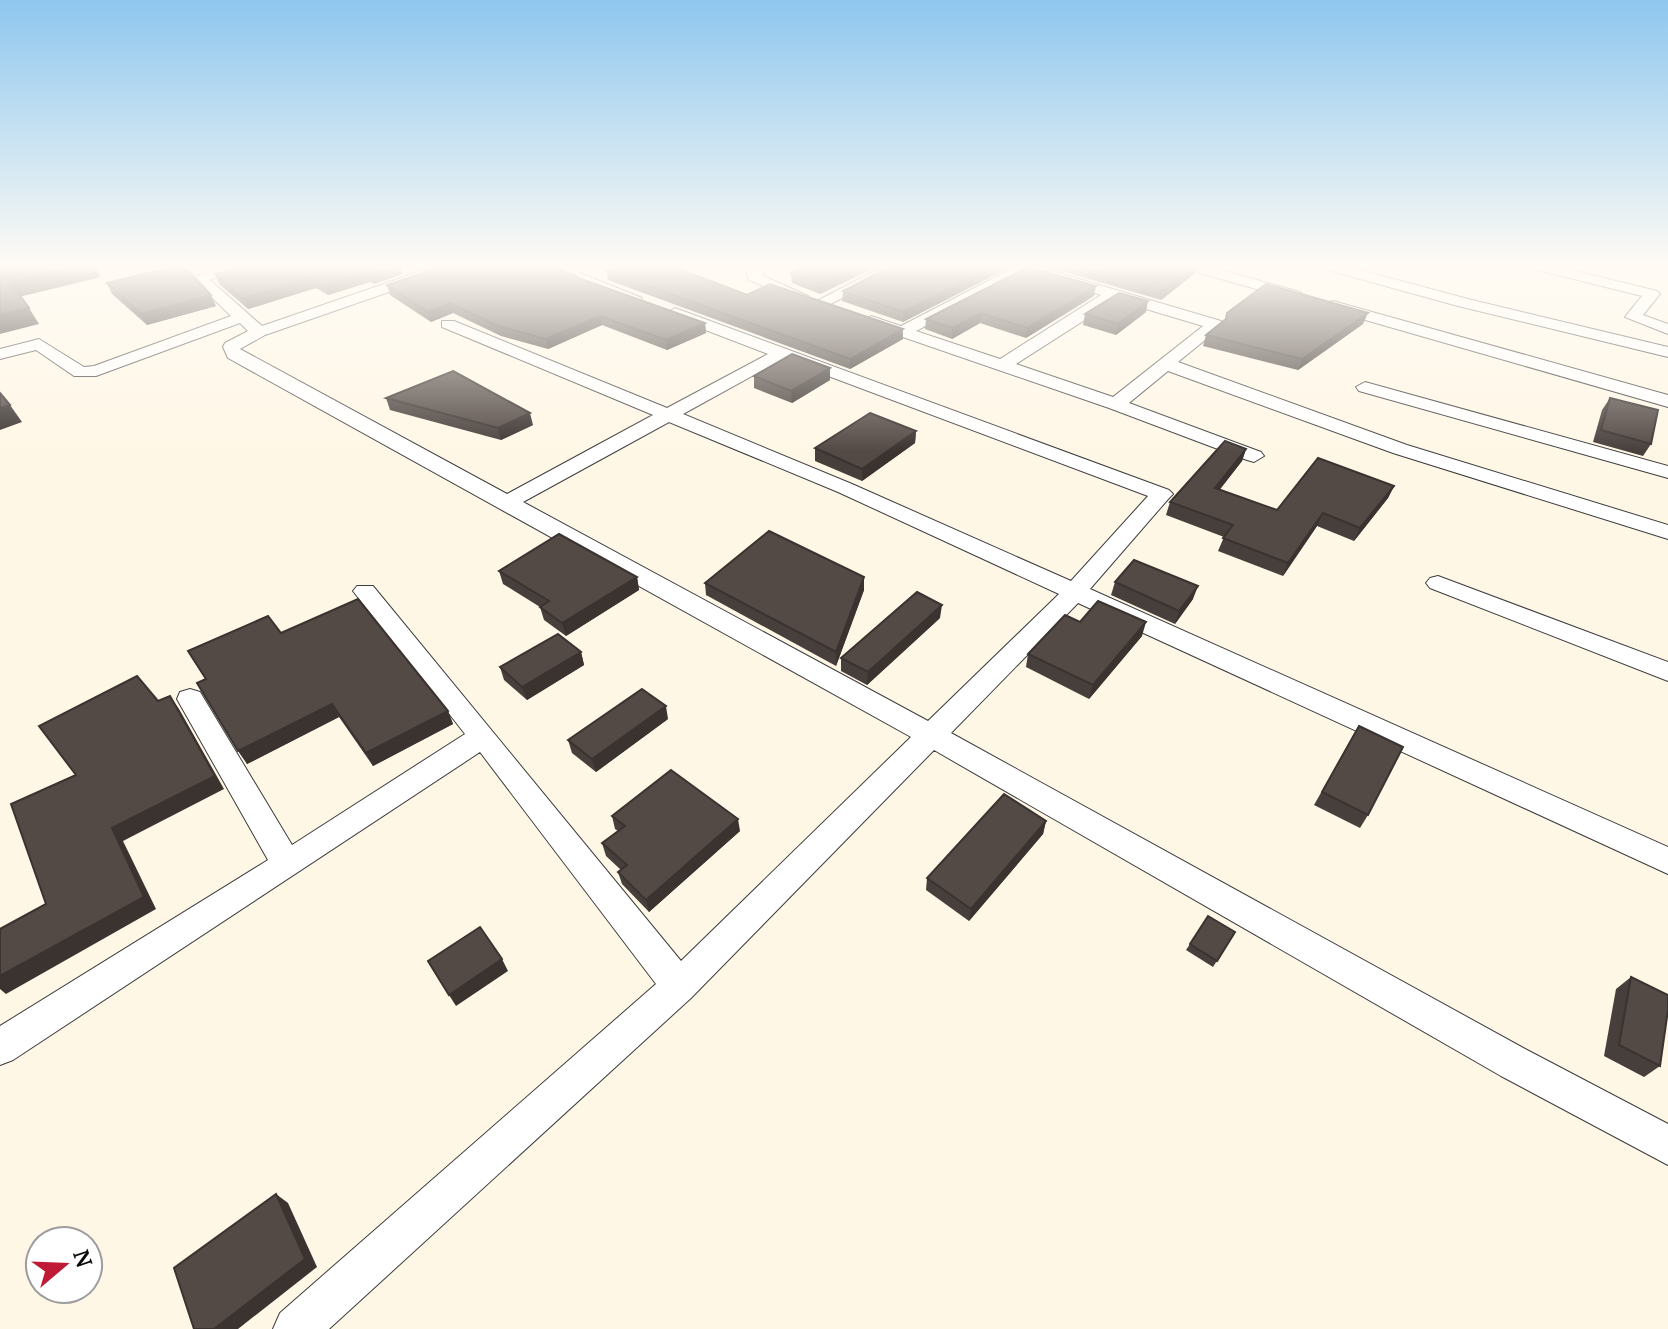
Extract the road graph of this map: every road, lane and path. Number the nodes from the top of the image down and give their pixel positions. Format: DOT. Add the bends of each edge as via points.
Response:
graph roads {
  1 [pos="239,328"];
  2 [pos="247,328"];
  3 [pos="458,328"];
  4 [pos="715,328"];
  5 [pos="891,328"];
  6 [pos="910,328"];
  7 [pos="1061,328"];
  8 [pos="1210,328"];
  9 [pos="1474,328"];
  10 [pos="1507,328"];
  11 [pos="902,332"];
  12 [pos="1668,352"];
  13 [pos="782,353"];
  14 [pos="0,354"];
  15 [pos="1166,364"];
  16 [pos="1001,366"];
  17 [pos="1365,387"];
  18 [pos="1668,401"];
  19 [pos="1116,404"];
  20 [pos="666,414"];
  21 [pos="1254,456"];
  22 [pos="1668,472"];
  23 [pos="506,503"];
  24 [pos="1668,532"];
  25 [pos="1438,583"];
  26 [pos="365,591"];
  27 [pos="1074,593"];
  28 [pos="1668,672"];
  29 [pos="190,699"];
  30 [pos="483,736"];
  31 [pos="933,736"];
  32 [pos="1668,861"];
  33 [pos="287,865"];
  34 [pos="679,986"];
  35 [pos="0,1047"];
  36 [pos="1668,1145"];
  37 [pos="296,1329"];
  1 -- 14 [label="street" via="96,371 80,372 39,344"];
  2 -- 23 [label="street" via="231,347 234,354"];
  3 -- 20 [label="street"];
  4 -- 13 [label="street"];
  5 -- 11 [label="street"];
  6 -- 11 [label="street"];
  7 -- 16 [label="street"];
  8 -- 15 [label="street"];
  9 -- 18 [label="street"];
  10 -- 12 [label="street"];
  11 -- 16 [label="street"];
  13 -- 20 [label="street"];
  13 -- 27 [label="street" via="1162,494"];
  15 -- 19 [label="street"];
  15 -- 24 [label="street" via="1400,449"];
  16 -- 19 [label="street"];
  17 -- 22 [label="street"];
  19 -- 21 [label="street"];
  20 -- 23 [label="street"];
  20 -- 27 [label="street" via="845,488"];
  23 -- 31 [label="street"];
  25 -- 28 [label="street"];
  26 -- 30 [label="street"];
  27 -- 31 [label="street"];
  27 -- 32 [label="street"];
  29 -- 33 [label="street"];
  30 -- 33 [label="street"];
  30 -- 34 [label="street"];
  31 -- 34 [label="street"];
  31 -- 36 [label="street"];
  33 -- 35 [label="street"];
  34 -- 37 [label="street"];
}
